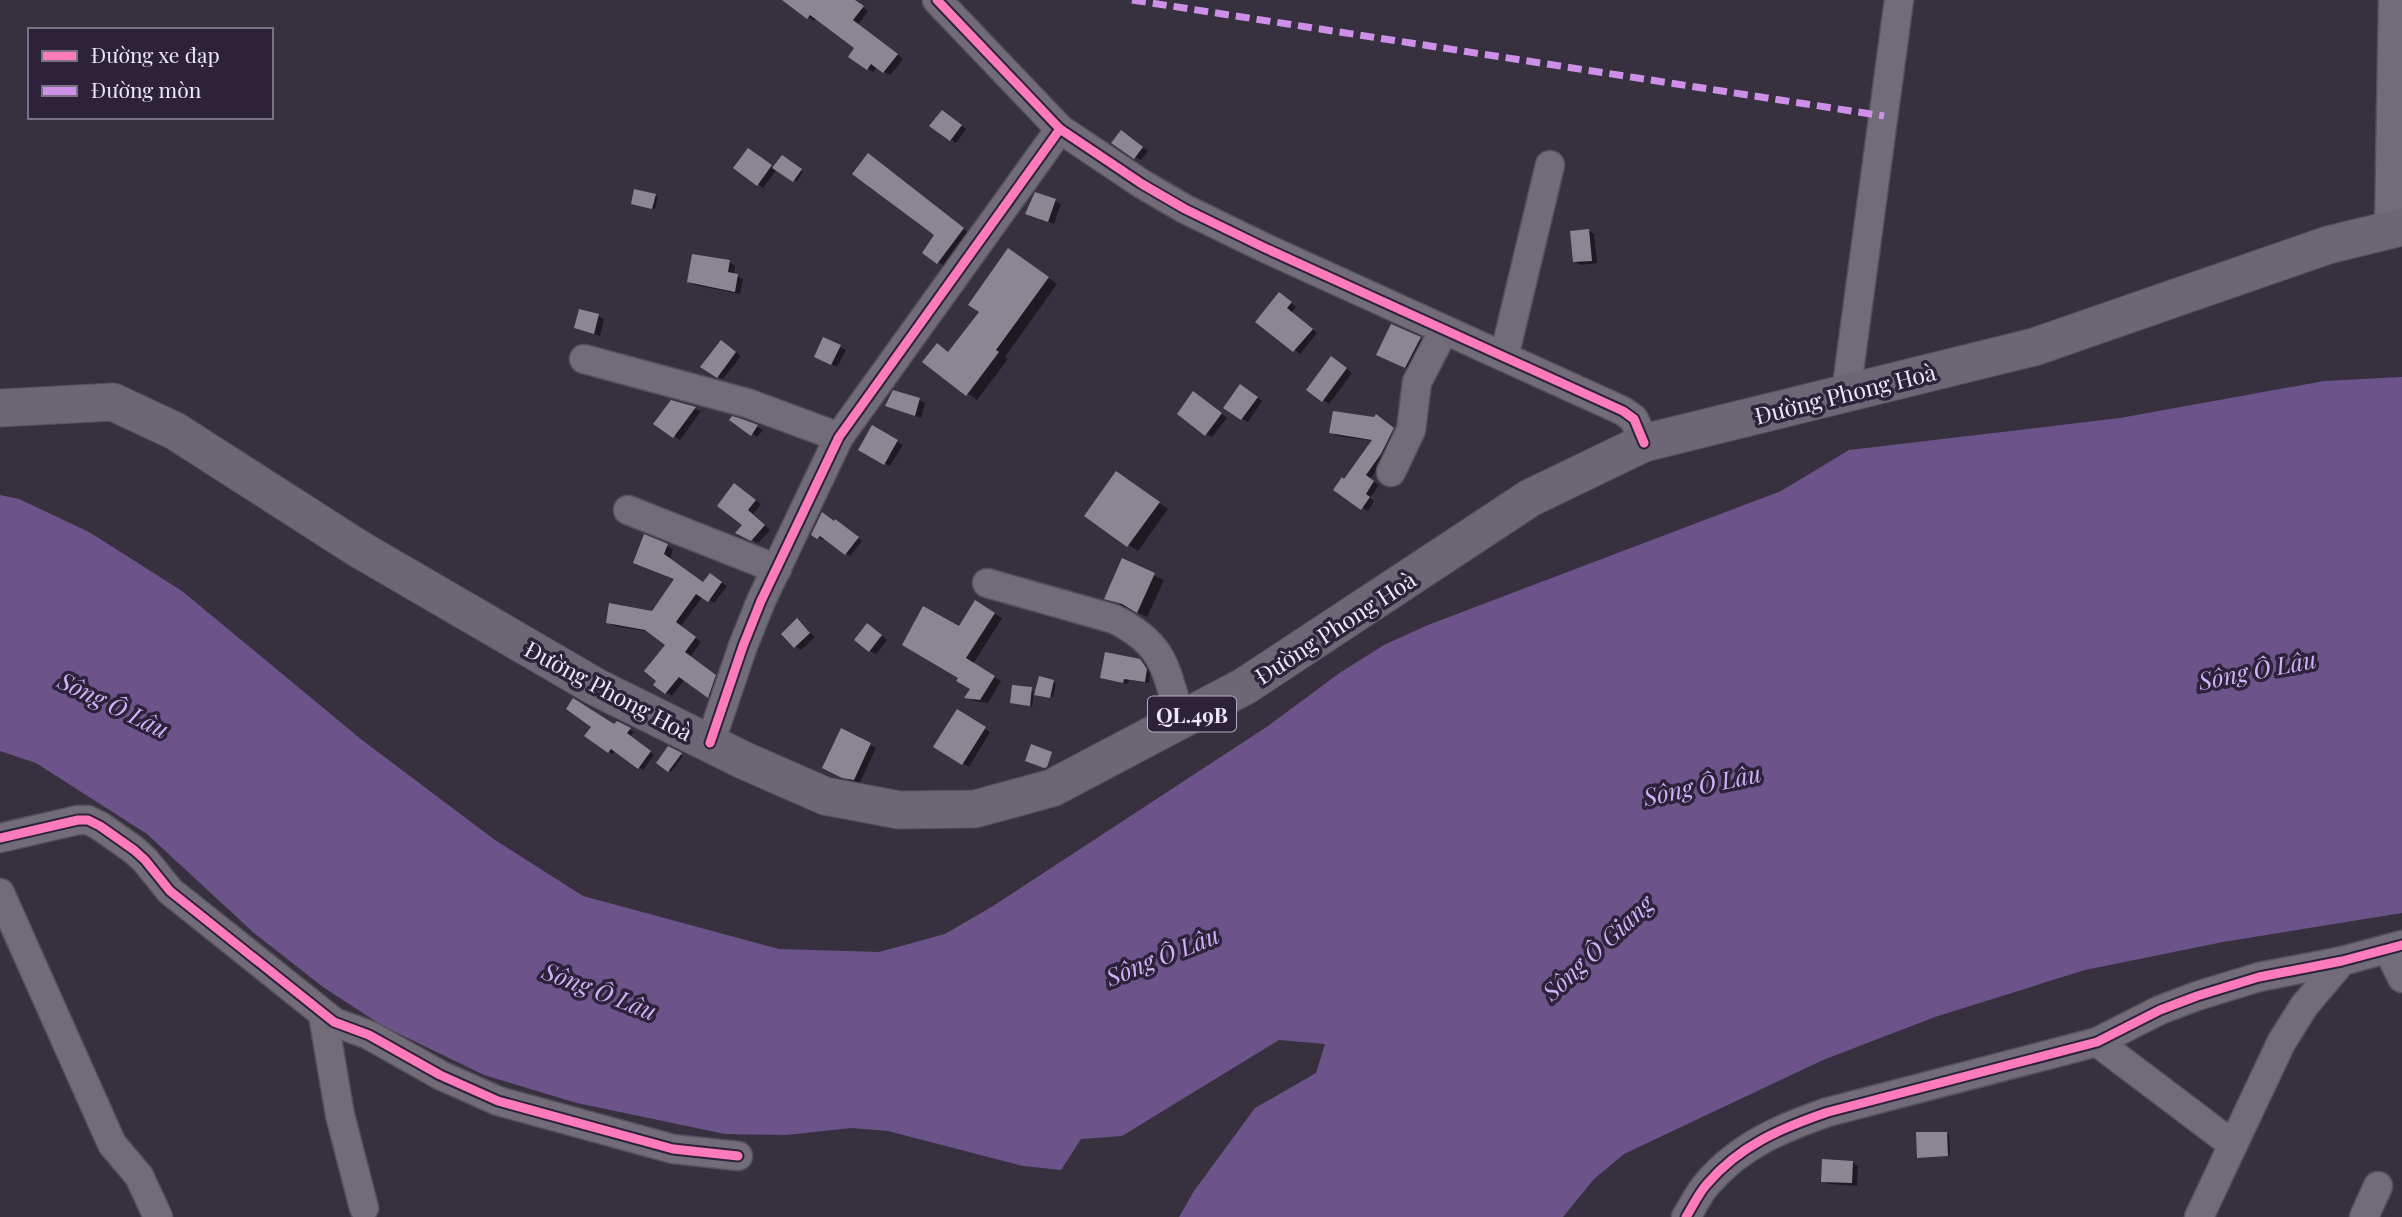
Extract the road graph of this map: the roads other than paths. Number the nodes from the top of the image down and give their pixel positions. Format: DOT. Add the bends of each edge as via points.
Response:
graph roads {
  1 [pos="937,0"];
  2 [pos="1899,0"];
  3 [pos="2393,0"];
  4 [pos="1060,128"];
  5 [pos="1550,165"];
  6 [pos="2395,229"];
  7 [pos="1444,330"];
  8 [pos="1504,357"];
  9 [pos="584,359"];
  10 [pos="1846,393"];
  11 [pos="0,408"];
  12 [pos="839,437"];
  13 [pos="1644,443"];
  14 [pos="1391,472"];
  15 [pos="628,510"];
  16 [pos="777,569"];
  17 [pos="987,583"];
  18 [pos="1181,720"];
  19 [pos="710,743"];
  20 [pos="0,838"];
  21 [pos="0,893"];
  22 [pos="2395,947"];
  23 [pos="2342,961"];
  24 [pos="2402,978"];
  25 [pos="323,1015"];
  26 [pos="2097,1042"];
  27 [pos="2232,1144"];
  28 [pos="738,1156"];
  29 [pos="2378,1186"];
  30 [pos="364,1208"];
  31 [pos="158,1217"];
  32 [pos="1686,1217"];
  33 [pos="2199,1217"];
  34 [pos="2364,1217"];
  1 -- 4 [label="street"];
  2 -- 10 [label="street"];
  3 -- 6 [label="street"];
  4 -- 7 [label="street" via="1185,209"];
  4 -- 12 [label="street"];
  5 -- 8 [label="street"];
  6 -- 10 [label="main road, Đường Phong Hoà / QL.49B" via="2328,245 2034,347"];
  7 -- 8 [label="street"];
  7 -- 14 [label="street" via="1417,382 1411,430"];
  8 -- 13 [label="street" via="1623,411 1634,419"];
  9 -- 12 [label="street" via="747,403"];
  10 -- 13 [label="main road, Đường Phong Hoà / QL.49B"];
  11 -- 19 [label="main road, Đường Phong Hoà / QL.49B" via="113,402 175,431 359,549 596,687"];
  12 -- 16 [label="street"];
  13 -- 18 [label="main road, Đường Phong Hoà / QL.49B" via="1530,498 1245,686"];
  15 -- 16 [label="street"];
  16 -- 19 [label="street" via="743,646"];
  17 -- 18 [label="street" via="1132,628 1159,653"];
  18 -- 19 [label="main road, Đường Phong Hoà / QL.49B" via="1052,788 975,808 899,810 825,796"];
  20 -- 25 [label="street" via="78,820 100,826 145,860 170,891 201,918"];
  21 -- 31 [label="street" via="112,1144 139,1176"];
  22 -- 23 [label="street"];
  22 -- 24 [label="street"];
  23 -- 26 [label="street" via="2259,977 2197,996"];
  23 -- 27 [label="street" via="2291,1024"];
  25 -- 28 [label="street" via="498,1101 673,1149"];
  25 -- 30 [label="street" via="340,1115"];
  26 -- 27 [label="street"];
  26 -- 32 [label="street" via="1793,1124 1749,1145 1727,1163 1705,1186"];
  27 -- 33 [label="street"];
  29 -- 34 [label="street"];
}
